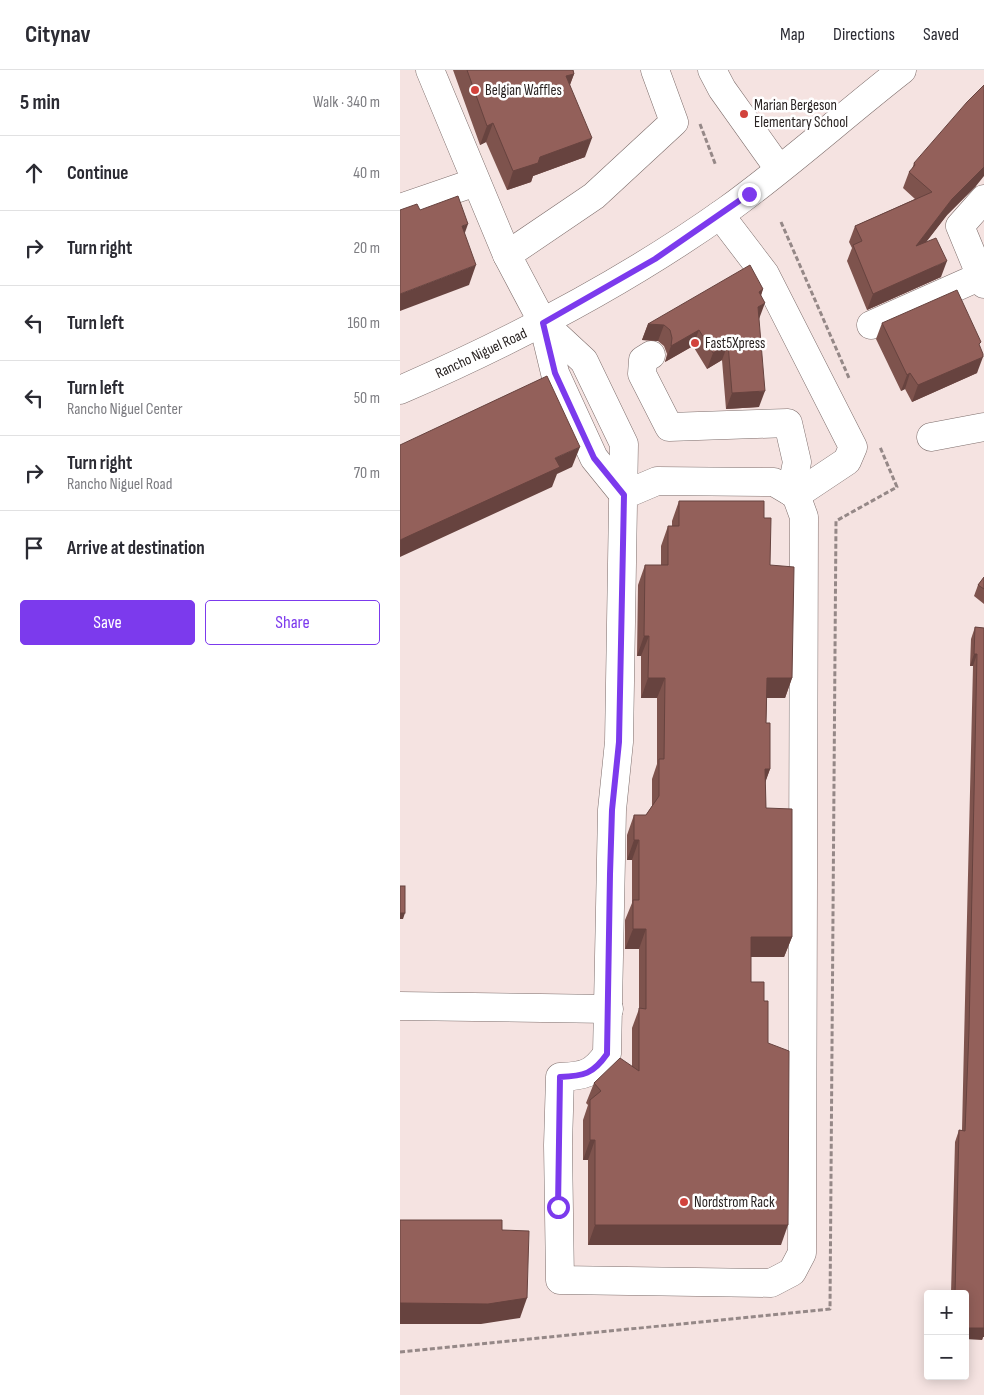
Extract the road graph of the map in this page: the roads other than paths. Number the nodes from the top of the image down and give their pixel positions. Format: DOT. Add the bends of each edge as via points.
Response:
graph roads {
  1 [pos="430,70"];
  2 [pos="655,70"];
  3 [pos="712,70"];
  4 [pos="902,70"];
  5 [pos="779,169"];
  6 [pos="476,182"];
  7 [pos="984,199"];
  8 [pos="400,208"];
  9 [pos="720,215"];
  10 [pos="507,255"];
  11 [pos="982,280"];
  12 [pos="543,323"];
  13 [pos="871,325"];
  14 [pos="651,355"];
  15 [pos="400,390"];
  16 [pos="984,427"];
  17 [pos="932,438"];
  18 [pos="794,494"];
  19 [pos="624,495"];
  20 [pos="400,1006"];
  21 [pos="609,1009"];
  1 -- 6 [label="street"];
  2 -- 10 [label="street" via="674,122 594,196"];
  3 -- 5 [label="street"];
  4 -- 5 [label="street, Rancho Niguel Road"];
  5 -- 9 [label="street, Rancho Niguel Road"];
  6 -- 8 [label="street"];
  6 -- 10 [label="street"];
  7 -- 11 [label="street" via="960,226"];
  9 -- 12 [label="street, Rancho Niguel Road" via="655,259"];
  9 -- 18 [label="street" via="853,447 847,461"];
  10 -- 12 [label="street"];
  11 -- 13 [label="street"];
  12 -- 15 [label="street, Rancho Niguel Road"];
  12 -- 19 [label="street" via="555,373 594,458"];
  14 -- 18 [label="street" via="643,360 642,374 669,427 788,423 798,462"];
  16 -- 17 [label="street"];
  18 -- 19 [label="street" via="774,482 658,481"];
  18 -- 21 [label="street" via="804,517 802,1253 792,1272 772,1283 560,1280 560,1077 580,1076 597,1069 607,1054"];
  19 -- 21 [label="street" via="619,742 610,865"];
  20 -- 21 [label="street"];
}
